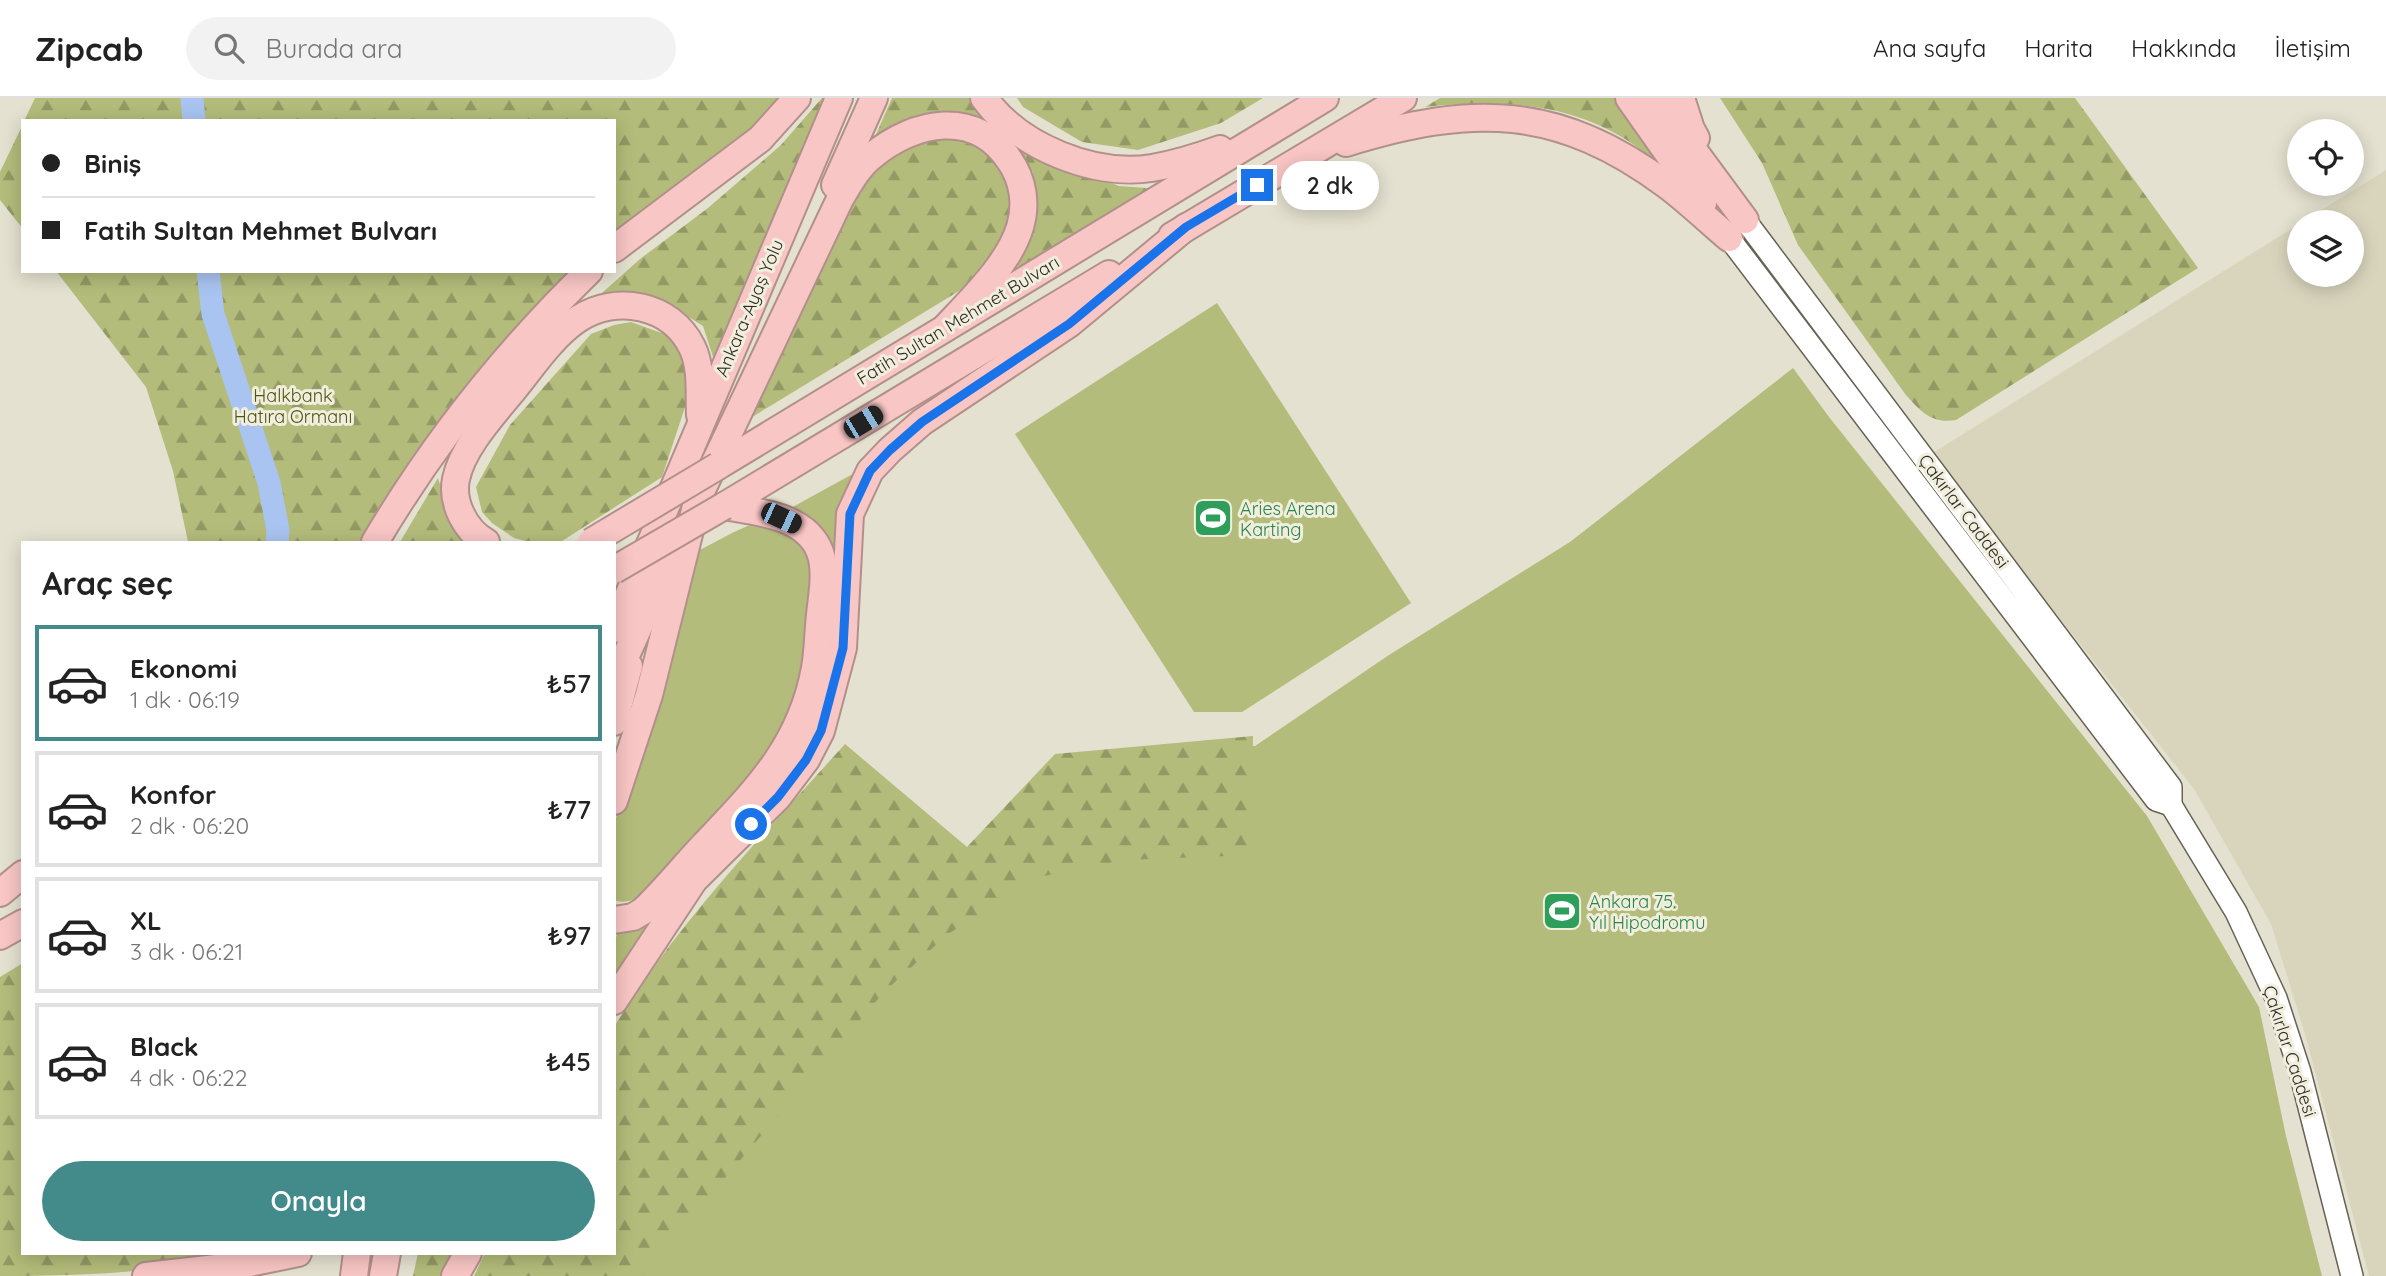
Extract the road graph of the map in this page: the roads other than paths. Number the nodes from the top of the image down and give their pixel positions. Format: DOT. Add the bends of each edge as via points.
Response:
graph roads {
  1 [pos="797,98"];
  2 [pos="839,98"];
  3 [pos="874,98"];
  4 [pos="984,98"];
  5 [pos="1325,98"];
  6 [pos="1403,98"];
  7 [pos="1629,98"];
  8 [pos="1655,98"];
  9 [pos="1681,98"];
  10 [pos="1271,131"];
  11 [pos="1304,156"];
  12 [pos="1186,227"];
  13 [pos="1737,229"];
  14 [pos="616,247"];
  15 [pos="587,273"];
  16 [pos="1815,313"];
  17 [pos="945,328"];
  18 [pos="1797,328"];
  19 [pos="700,423"];
  20 [pos="698,498"];
  21 [pos="724,506"];
  22 [pos="376,541"];
  23 [pos="485,541"];
  24 [pos="593,541"];
  25 [pos="616,569"];
  26 [pos="643,615"];
  27 [pos="616,624"];
  28 [pos="616,677"];
  29 [pos="616,715"];
  30 [pos="616,795"];
  31 [pos="2171,805"];
  32 [pos="21,857"];
  33 [pos="0,869"];
  34 [pos="21,876"];
  35 [pos="21,882"];
  36 [pos="0,894"];
  37 [pos="616,920"];
  38 [pos="21,924"];
  39 [pos="0,936"];
  40 [pos="616,998"];
  41 [pos="288,1255"];
  42 [pos="356,1255"];
  43 [pos="387,1255"];
  44 [pos="467,1255"];
  45 [pos="146,1276"];
  46 [pos="354,1276"];
  47 [pos="383,1276"];
  48 [pos="455,1276"];
  49 [pos="2352,1276"];
  1 -- 14 [label="highway" via="760,139"];
  2 -- 19 [label="highway, Ankara-Ayaş Yolu"];
  3 -- 20 [label="highway, Ankara-Ayaş Yolu"];
  4 -- 10 [label="highway" via="1017,130 1046,148 1080,162 1113,168 1150,168 1192,159"];
  5 -- 10 [label="highway, Fatih Sultan Mehmet Bulvarı"];
  6 -- 11 [label="highway"];
  7 -- 13 [label="highway"];
  8 -- 13 [label="highway"];
  9 -- 13 [label="highway" via="1690,129"];
  10 -- 17 [label="highway, Fatih Sultan Mehmet Bulvarı"];
  11 -- 12 [label="highway"];
  11 -- 13 [label="highway" via="1429,122 1516,118 1593,141"];
  12 -- 21 [label="highway"];
  12 -- 40 [label="highway" via="1069,324 922,422 870,471 850,514 843,648 821,731 778,797 694,880"];
  13 -- 16 [label="main road, Çakırlar Caddesi"];
  13 -- 18 [label="main road, Çakırlar Caddesi"];
  15 -- 22 [label="highway" via="469,404"];
  16 -- 18 [label="main road"];
  16 -- 31 [label="main road, Çakırlar Caddesi" via="2171,787"];
  17 -- 20 [label="highway" via="983,288 1009,250 1024,209 1023,189 1006,153 978,131 943,124 909,133 887,145 857,173 840,199"];
  17 -- 24 [label="highway, Fatih Sultan Mehmet Bulvarı, bridge"];
  18 -- 31 [label="main road, Çakırlar Caddesi" via="2156,800"];
  19 -- 23 [label="highway" via="698,372 693,349 682,331 648,308 612,304 594,309 559,335 489,418 469,449 456,479 456,502 466,524"];
  19 -- 27 [label="highway, Ankara-Ayaş Yolu"];
  20 -- 26 [label="highway"];
  20 -- 30 [label="highway" via="649,695"];
  21 -- 25 [label="highway, bridge"];
  21 -- 37 [label="highway" via="795,524 820,551 823,586 810,692 766,779 643,911"];
  26 -- 28 [label="highway"];
  26 -- 29 [label="highway"];
  31 -- 49 [label="main road, Çakırlar Caddesi" via="2235,912 2276,998 2300,1072"];
  32 -- 33 [label="highway"];
  34 -- 36 [label="highway"];
  35 -- 36 [label="highway"];
  38 -- 39 [label="highway"];
  41 -- 45 [label="highway"];
  42 -- 46 [label="highway"];
  43 -- 47 [label="highway"];
  44 -- 48 [label="highway"];
}
